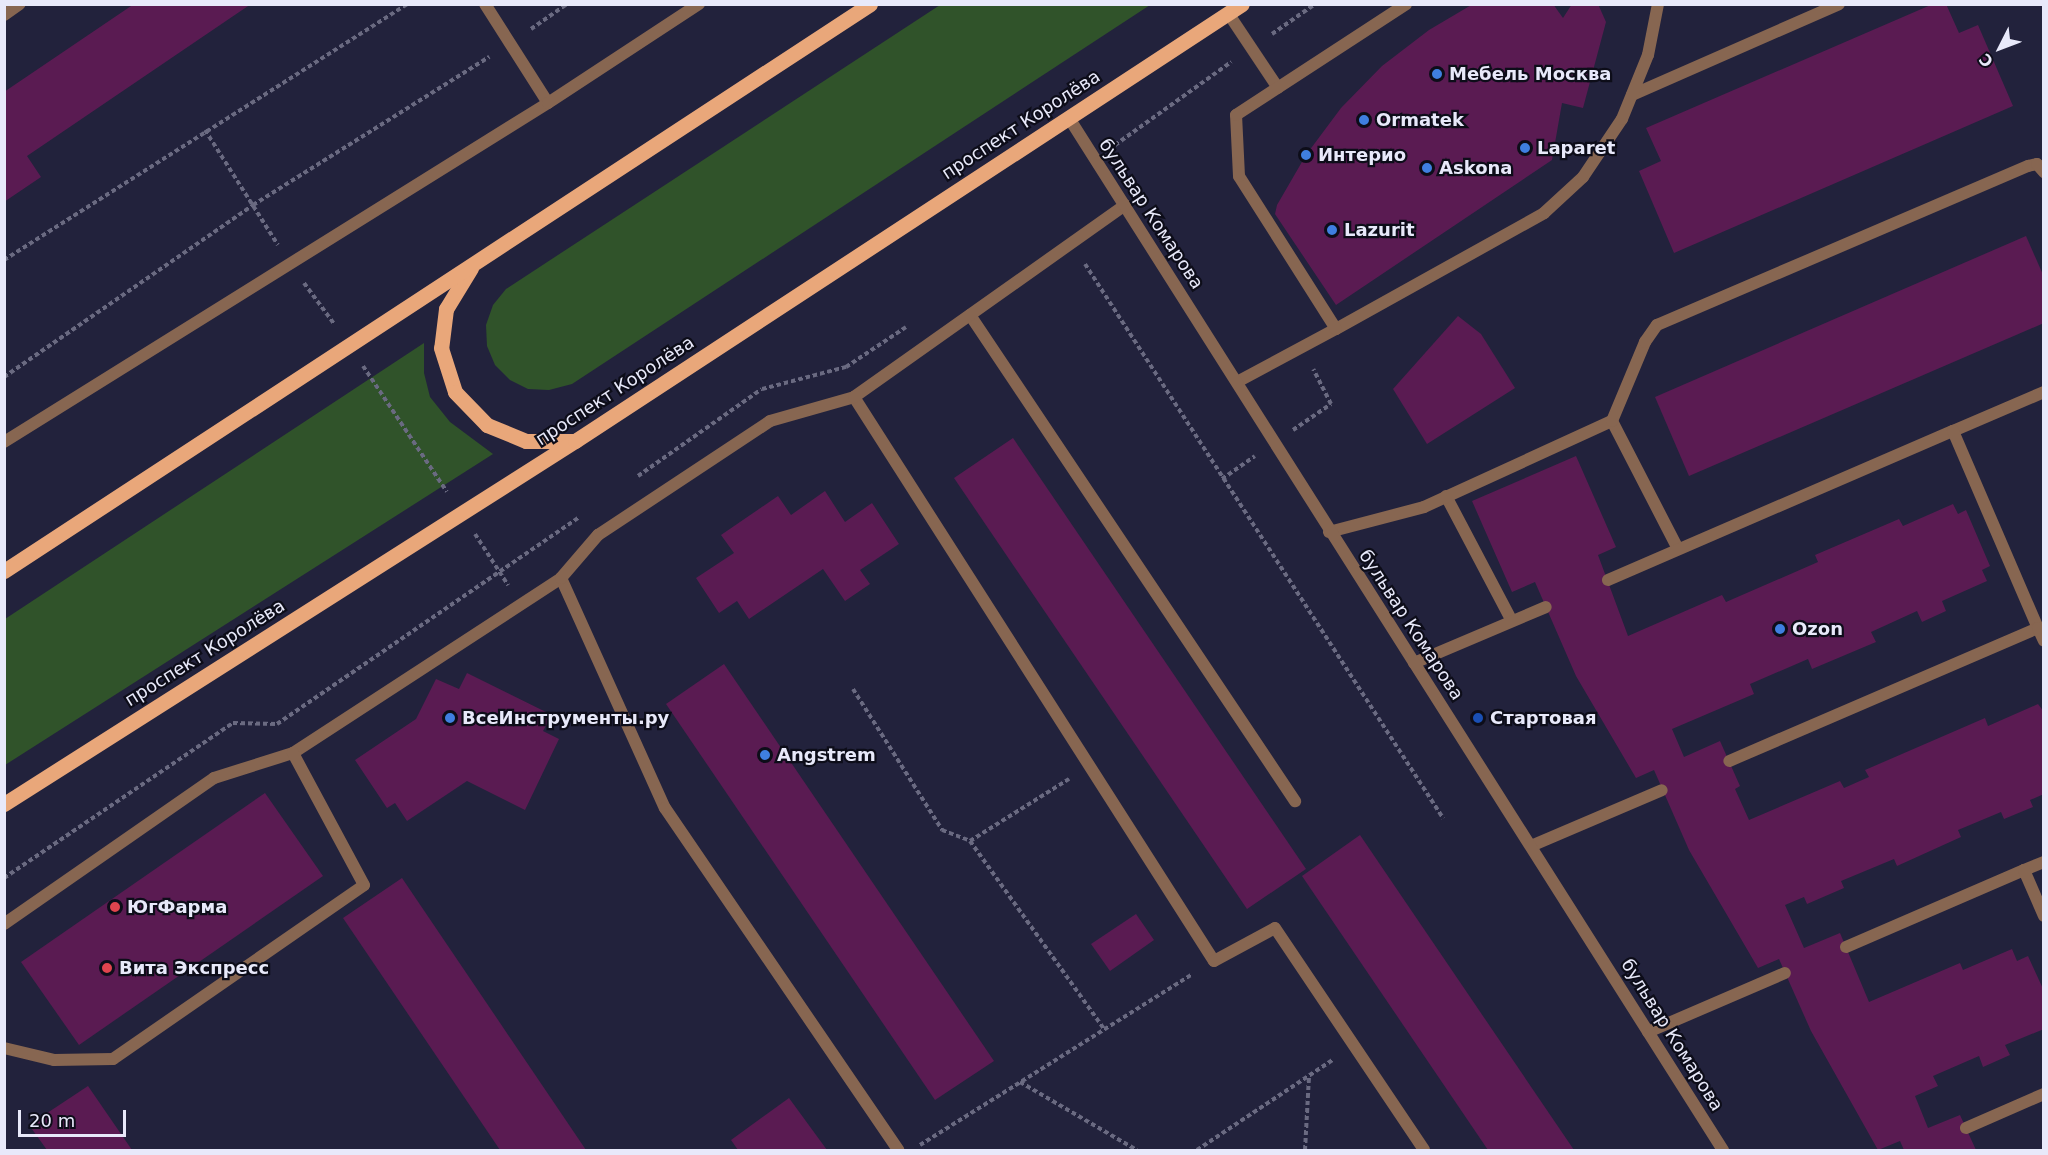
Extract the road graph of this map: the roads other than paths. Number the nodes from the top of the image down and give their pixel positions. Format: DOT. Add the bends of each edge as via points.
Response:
graph roads {
  1 [pos="20,4"];
  2 [pos="485,4"];
  3 [pos="699,4"];
  4 [pos="870,4"];
  5 [pos="1242,4"];
  6 [pos="1406,4"];
  7 [pos="1658,4"];
  8 [pos="1839,4"];
  9 [pos="1228,13"];
  10 [pos="4,15"];
  11 [pos="1278,88"];
  12 [pos="1632,95"];
  13 [pos="548,103"];
  14 [pos="1069,118"];
  15 [pos="2043,172"];
  16 [pos="1125,205"];
  17 [pos="472,265"];
  18 [pos="970,315"];
  19 [pos="1336,329"];
  20 [pos="1237,382"];
  21 [pos="2043,392"];
  22 [pos="854,397"];
  23 [pos="1612,421"];
  24 [pos="1953,431"];
  25 [pos="575,441"];
  26 [pos="4,442"];
  27 [pos="1446,496"];
  28 [pos="1329,532"];
  29 [pos="1678,549"];
  30 [pos="4,571"];
  31 [pos="561,578"];
  32 [pos="1608,580"];
  33 [pos="1546,607"];
  34 [pos="1512,621"];
  35 [pos="2038,628"];
  36 [pos="2043,641"];
  37 [pos="1414,663"];
  38 [pos="292,753"];
  39 [pos="1729,761"];
  40 [pos="1662,790"];
  41 [pos="1295,801"];
  42 [pos="4,804"];
  43 [pos="1531,846"];
  44 [pos="2043,862"];
  45 [pos="2024,870"];
  46 [pos="2043,916"];
  47 [pos="4,924"];
  48 [pos="1846,947"];
  49 [pos="1785,973"];
  50 [pos="1648,1032"];
  51 [pos="4,1048"];
  52 [pos="2043,1094"];
  53 [pos="1966,1128"];
  54 [pos="898,1150"];
  55 [pos="1424,1150"];
  56 [pos="1723,1150"];
  1 -- 10 [label="street"];
  2 -- 13 [label="street"];
  3 -- 13 [label="street"];
  4 -- 17 [label="main road"];
  5 -- 9 [label="main road, проспект Королёва"];
  6 -- 11 [label="street"];
  7 -- 12 [label="street" via="1648,55"];
  8 -- 12 [label="street"];
  9 -- 11 [label="street"];
  9 -- 14 [label="main road, проспект Королёва"];
  11 -- 19 [label="street" via="1236,115 1239,176"];
  12 -- 19 [label="street" via="1622,119 1584,177 1544,213"];
  13 -- 26 [label="street"];
  14 -- 16 [label="street, бульвар Комарова"];
  14 -- 25 [label="main road, проспект Королёва"];
  15 -- 23 [label="street" via="2037,164 2028,166 1657,325 1645,342"];
  16 -- 18 [label="street"];
  16 -- 20 [label="street, бульвар Комарова"];
  17 -- 25 [label="main road" via="447,309 441,348 455,392 487,425 526,441"];
  17 -- 30 [label="main road"];
  18 -- 22 [label="street"];
  18 -- 41 [label="street"];
  19 -- 20 [label="street"];
  20 -- 28 [label="street, бульвар Комарова"];
  21 -- 24 [label="street"];
  22 -- 31 [label="street" via="770,421 598,535"];
  22 -- 55 [label="street" via="1214,960 1275,928"];
  23 -- 27 [label="street"];
  23 -- 29 [label="street"];
  24 -- 29 [label="street"];
  24 -- 35 [label="street"];
  25 -- 42 [label="main road, проспект Королёва"];
  27 -- 28 [label="street" via="1424,507"];
  27 -- 34 [label="street"];
  28 -- 37 [label="street, бульвар Комарова"];
  29 -- 32 [label="street"];
  31 -- 38 [label="street"];
  31 -- 54 [label="street" via="665,808"];
  33 -- 34 [label="street"];
  34 -- 37 [label="street"];
  35 -- 36 [label="street"];
  35 -- 39 [label="street"];
  37 -- 43 [label="street, бульвар Комарова"];
  38 -- 47 [label="street" via="214,778"];
  38 -- 51 [label="street" via="364,885 113,1059 54,1060"];
  40 -- 43 [label="street"];
  43 -- 50 [label="street, бульвар Комарова"];
  44 -- 45 [label="street"];
  45 -- 46 [label="street"];
  45 -- 48 [label="street"];
  49 -- 50 [label="street"];
  50 -- 56 [label="street, бульвар Комарова"];
  52 -- 53 [label="street"];
}
